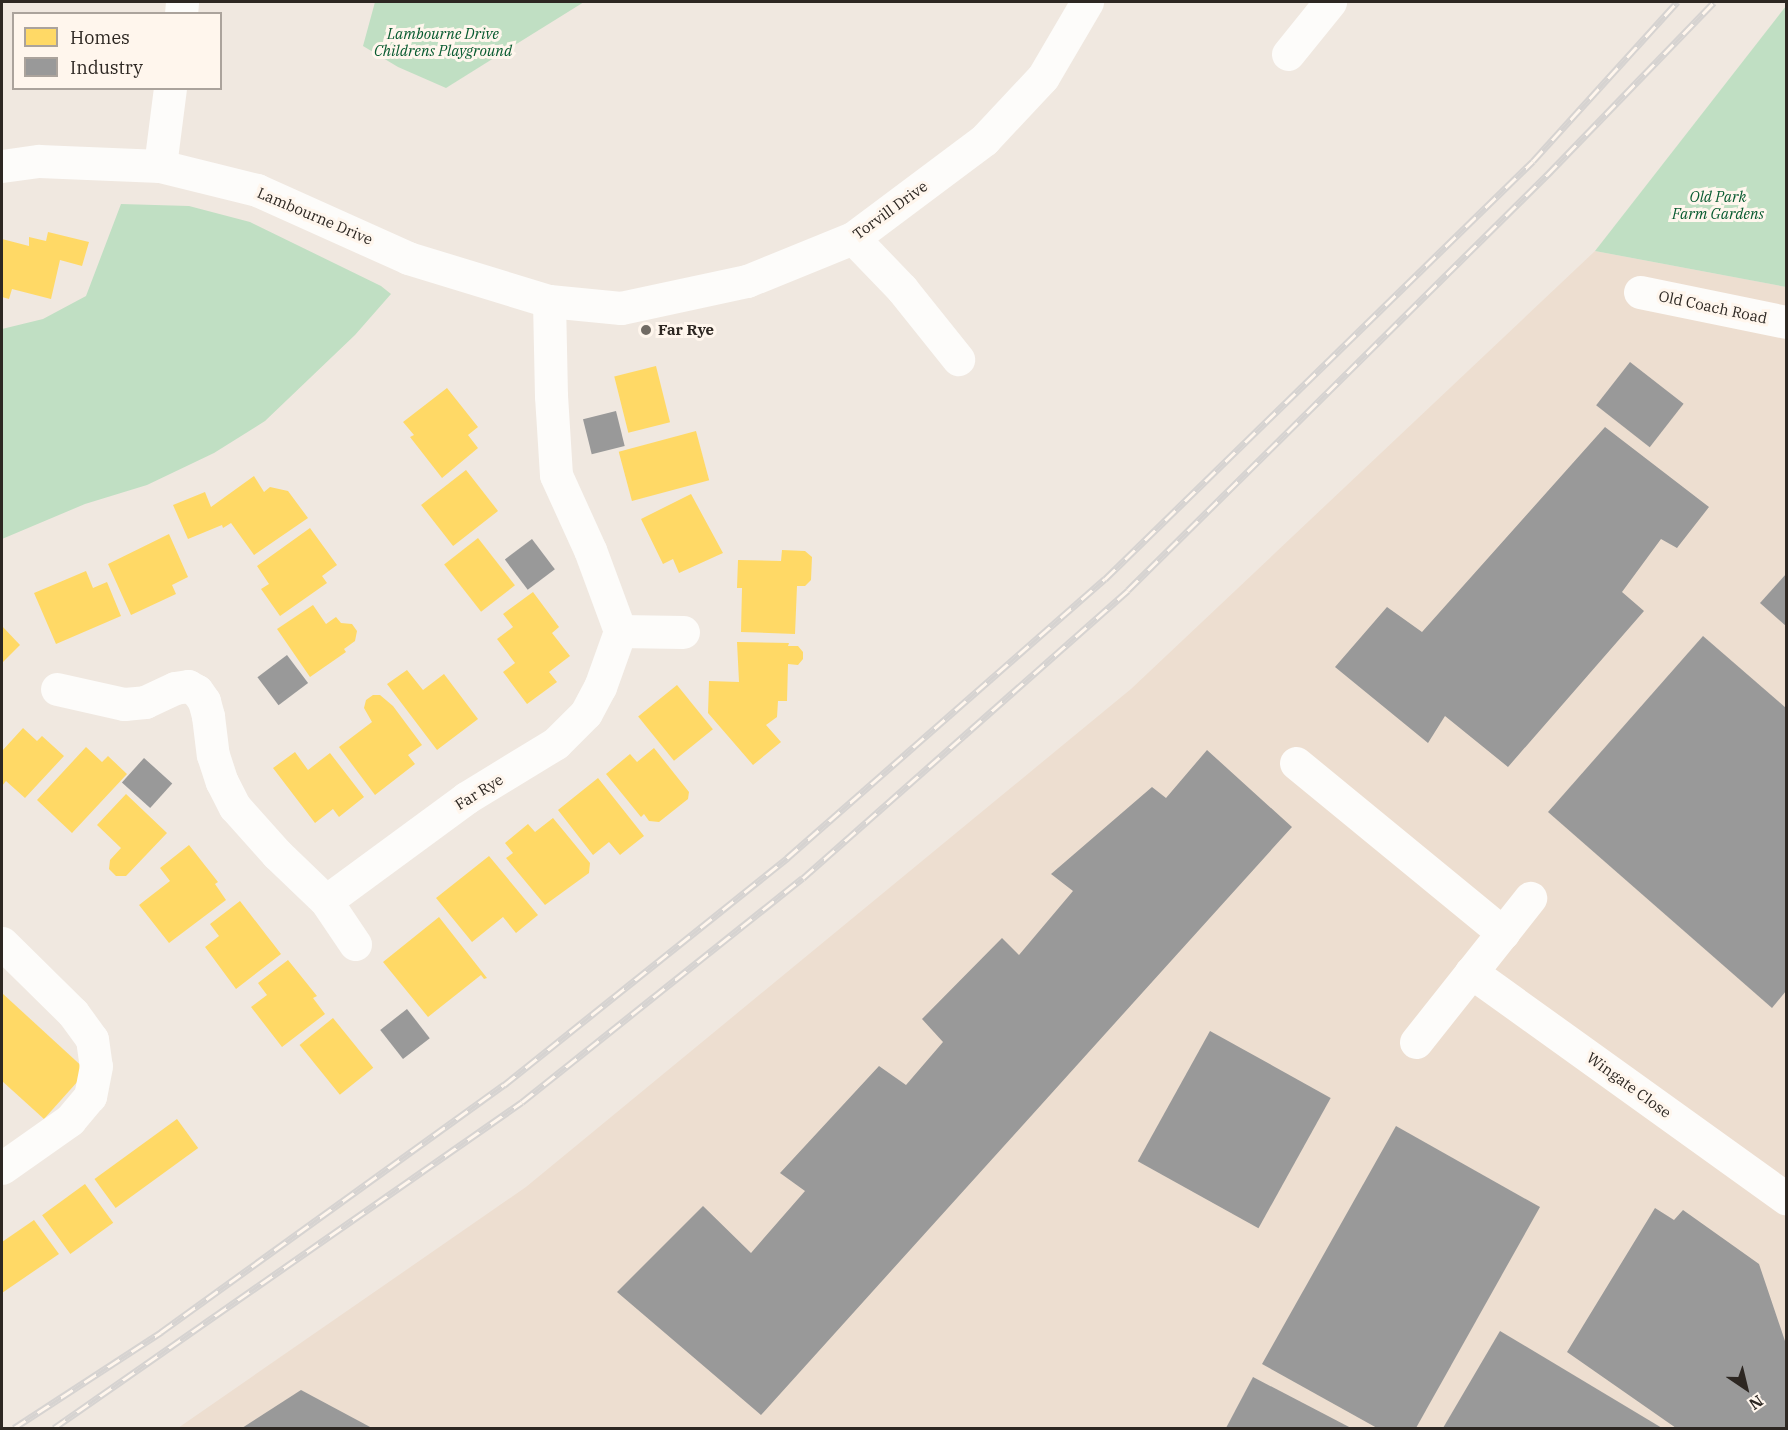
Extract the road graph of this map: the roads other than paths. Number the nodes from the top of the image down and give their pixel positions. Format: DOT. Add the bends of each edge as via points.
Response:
graph roads {
  1 [pos="1087,2"];
  2 [pos="1322,4"];
  3 [pos="1288,54"];
  4 [pos="170,90"];
  5 [pos="2,166"];
  6 [pos="160,166"];
  7 [pos="853,238"];
  8 [pos="1640,292"];
  9 [pos="549,301"];
  10 [pos="1786,322"];
  11 [pos="958,359"];
  12 [pos="620,631"];
  13 [pos="683,632"];
  14 [pos="57,689"];
  15 [pos="1296,763"];
  16 [pos="1530,898"];
  17 [pos="326,900"];
  18 [pos="1503,933"];
  19 [pos="2,943"];
  20 [pos="355,944"];
  21 [pos="1471,972"];
  22 [pos="1416,1042"];
  23 [pos="2,1168"];
  24 [pos="1786,1198"];
  1 -- 7 [label="street, Torvill Drive" via="1043,77 984,140"];
  2 -- 3 [label="street"];
  4 -- 6 [label="street"];
  5 -- 6 [label="street, Lambourne Drive" via="39,161"];
  6 -- 9 [label="street, Lambourne Drive" via="256,190 408,258"];
  7 -- 9 [label="street, Torvill Drive" via="747,281 621,308"];
  7 -- 11 [label="street"];
  8 -- 10 [label="street, Old Coach Road"];
  9 -- 12 [label="street" via="556,475 591,550"];
  12 -- 13 [label="street"];
  12 -- 17 [label="street, Far Rye" via="586,713 556,743 466,798"];
  14 -- 17 [label="street" via="124,704 145,702 175,688 188,686 197,691 208,716 213,755 235,807"];
  15 -- 18 [label="street"];
  16 -- 18 [label="street"];
  17 -- 20 [label="street"];
  18 -- 21 [label="street"];
  19 -- 23 [label="street" via="73,1013 92,1039 96,1066 90,1096 70,1120"];
  21 -- 22 [label="street"];
  21 -- 24 [label="street, Wingate Close"];
}
